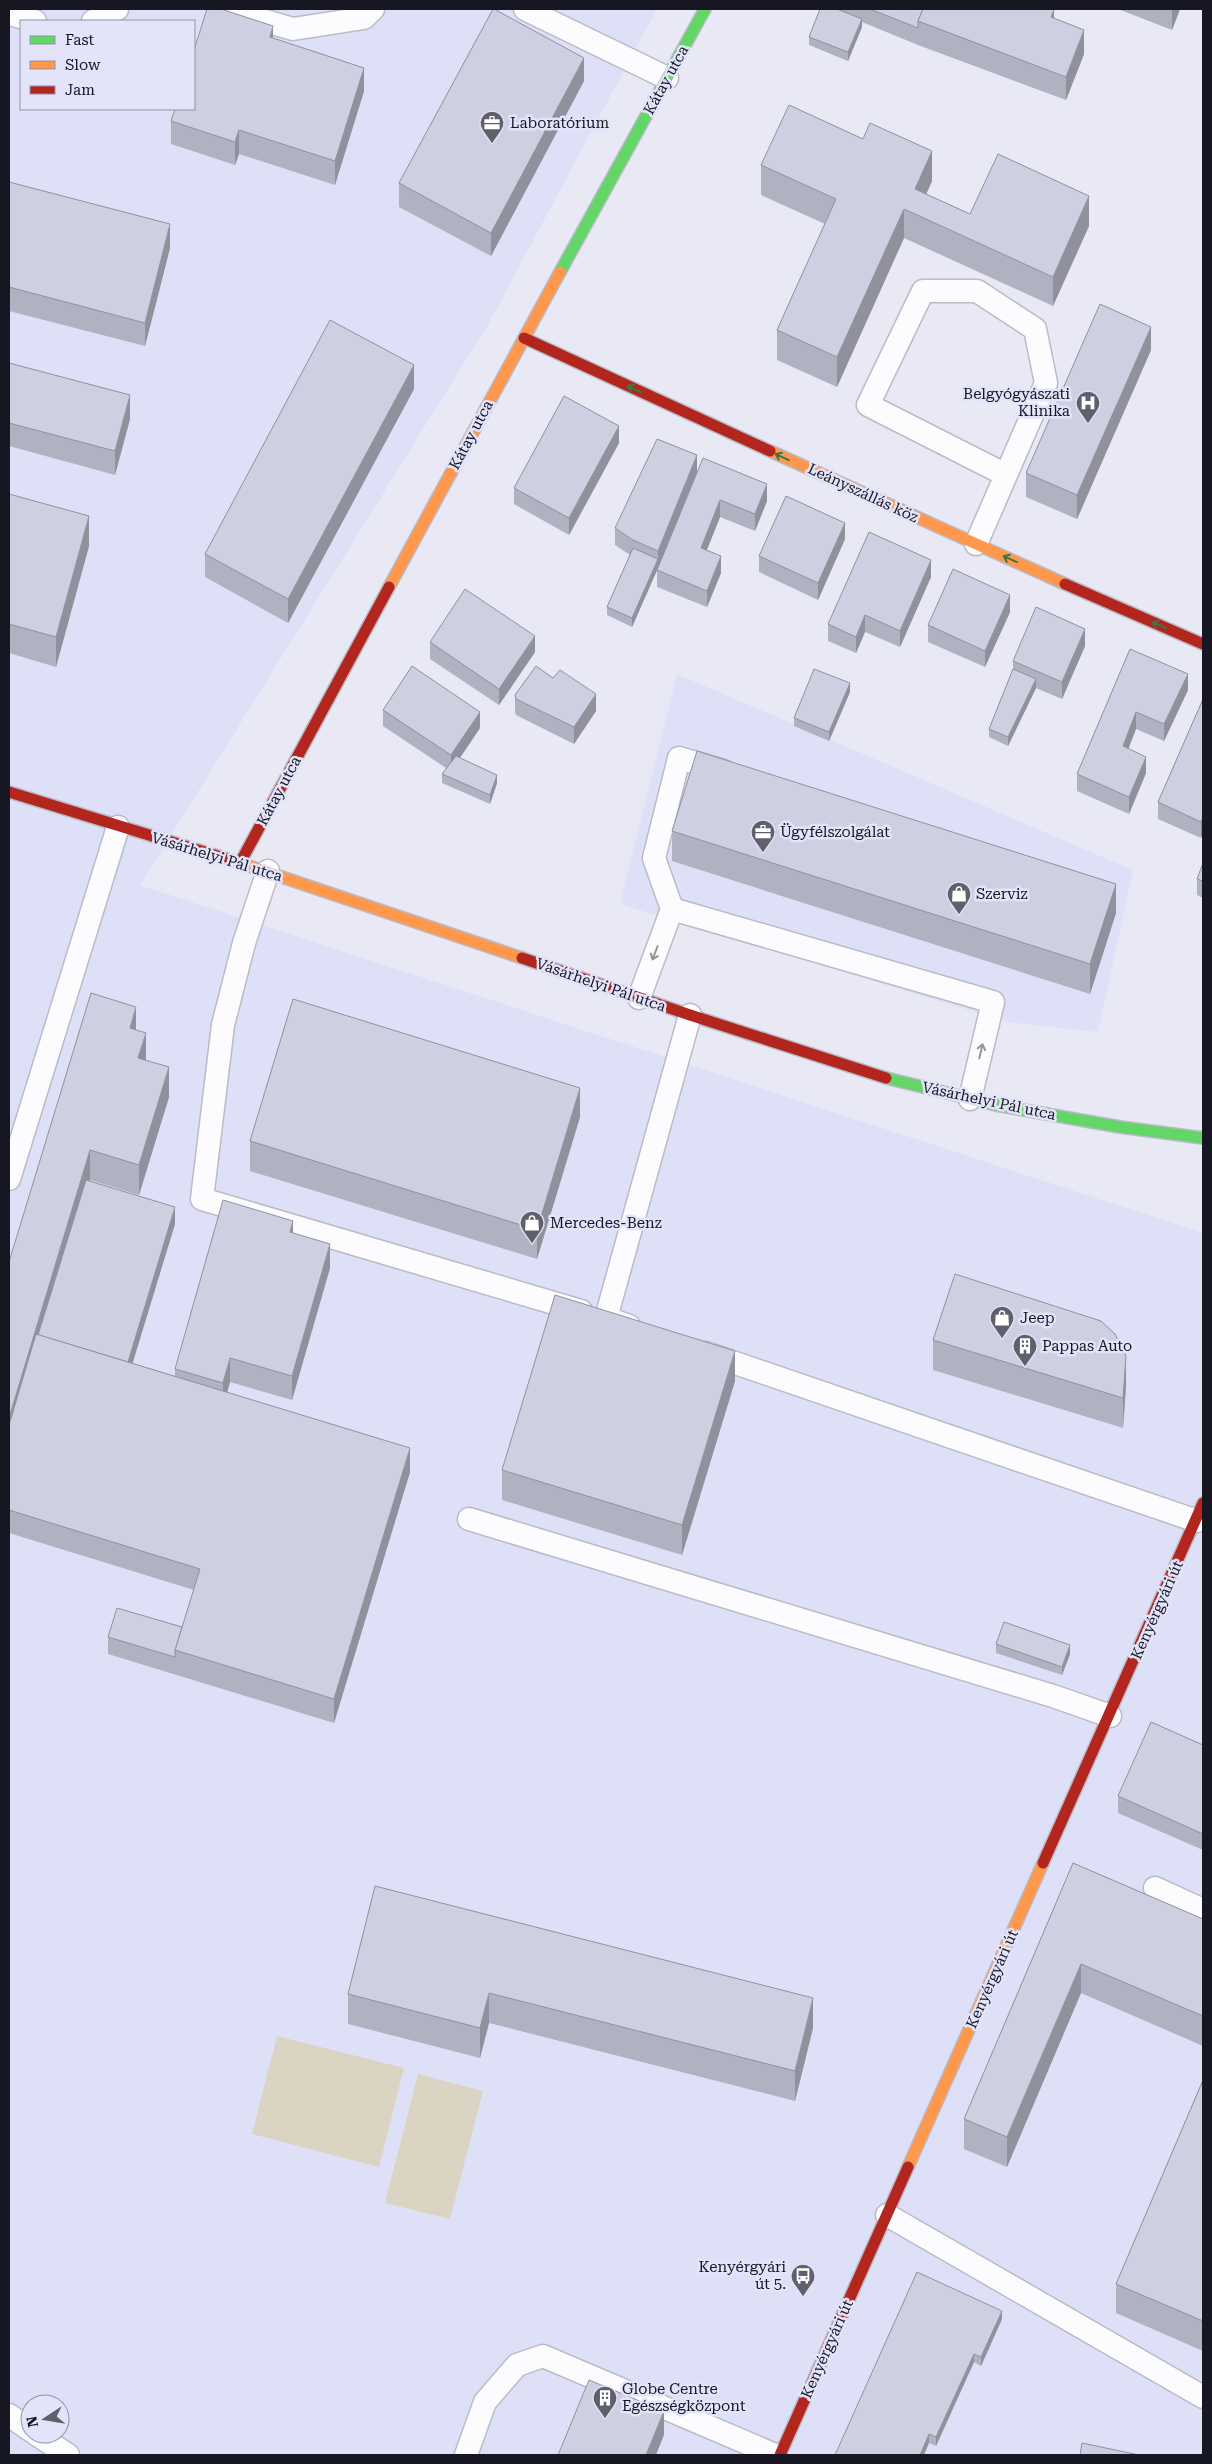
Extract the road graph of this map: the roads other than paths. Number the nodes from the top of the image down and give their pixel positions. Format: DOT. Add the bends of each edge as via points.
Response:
graph roads {
  1 [pos="117,9"];
  2 [pos="224,9"];
  3 [pos="373,9"];
  4 [pos="525,9"];
  5 [pos="705,9"];
  6 [pos="9,14"];
  7 [pos="31,20"];
  8 [pos="96,20"];
  9 [pos="667,78"];
  10 [pos="524,338"];
  11 [pos="1006,475"];
  12 [pos="976,544"];
  13 [pos="1203,644"];
  14 [pos="744,777"];
  15 [pos="9,792"];
  16 [pos="118,827"];
  17 [pos="240,863"];
  18 [pos="268,871"];
  19 [pos="672,909"];
  20 [pos="639,998"];
  21 [pos="690,1015"];
  22 [pos="970,1098"];
  23 [pos="1203,1138"];
  24 [pos="9,1179"];
  25 [pos="606,1318"];
  26 [pos="653,1335"];
  27 [pos="690,1348"];
  28 [pos="1200,1512"];
  29 [pos="469,1519"];
  30 [pos="1110,1716"];
  31 [pos="1156,1888"];
  32 [pos="1203,1910"];
  33 [pos="887,2215"];
  34 [pos="1203,2397"];
  35 [pos="9,2416"];
  36 [pos="20,2423"];
  37 [pos="51,2444"];
  38 [pos="68,2455"];
  39 [pos="466,2455"];
  40 [pos="775,2455"];
  41 [pos="780,2455"];
  1 -- 8 [label="lane"];
  2 -- 3 [label="lane" via="293,29 364,18"];
  4 -- 9 [label="lane"];
  5 -- 9 [label="street, Kátay utca"];
  6 -- 7 [label="lane"];
  9 -- 10 [label="street, Kátay utca"];
  12 -- 10 [label="street, Leányszállás köz, one-way"];
  10 -- 17 [label="street, Kátay utca"];
  11 -- 11 [label="lane" via="1046,383 1035,329 977,291 923,290 868,405"];
  11 -- 12 [label="lane"];
  13 -- 12 [label="street, Leányszállás köz, one-way"];
  14 -- 19 [label="lane" via="679,758 654,858"];
  15 -- 16 [label="street, Vásárhelyi Pál utca"];
  16 -- 17 [label="street, Vásárhelyi Pál utca"];
  16 -- 24 [label="lane"];
  17 -- 18 [label="street, Vásárhelyi Pál utca"];
  18 -- 20 [label="street, Vásárhelyi Pál utca"];
  18 -- 25 [label="lane" via="244,943 223,1025 202,1199"];
  19 -- 20 [label="lane, one-way"];
  22 -- 19 [label="lane, one-way" via="992,1002"];
  20 -- 21 [label="street, Vásárhelyi Pál utca"];
  21 -- 22 [label="street, Vásárhelyi Pál utca" via="879,1076"];
  21 -- 25 [label="lane"];
  22 -- 23 [label="street, Vásárhelyi Pál utca" via="1120,1127"];
  25 -- 26 [label="lane"];
  27 -- 28 [label="lane"];
  28 -- 30 [label="street, Kenyérgyári út"];
  29 -- 30 [label="lane"];
  30 -- 33 [label="street, Kenyérgyári út"];
  31 -- 32 [label="lane"];
  33 -- 34 [label="lane"];
  33 -- 41 [label="street, Kenyérgyári út"];
  35 -- 36 [label="lane"];
  37 -- 38 [label="lane"];
  39 -- 40 [label="lane" via="485,2402 517,2365 543,2356"];
}
